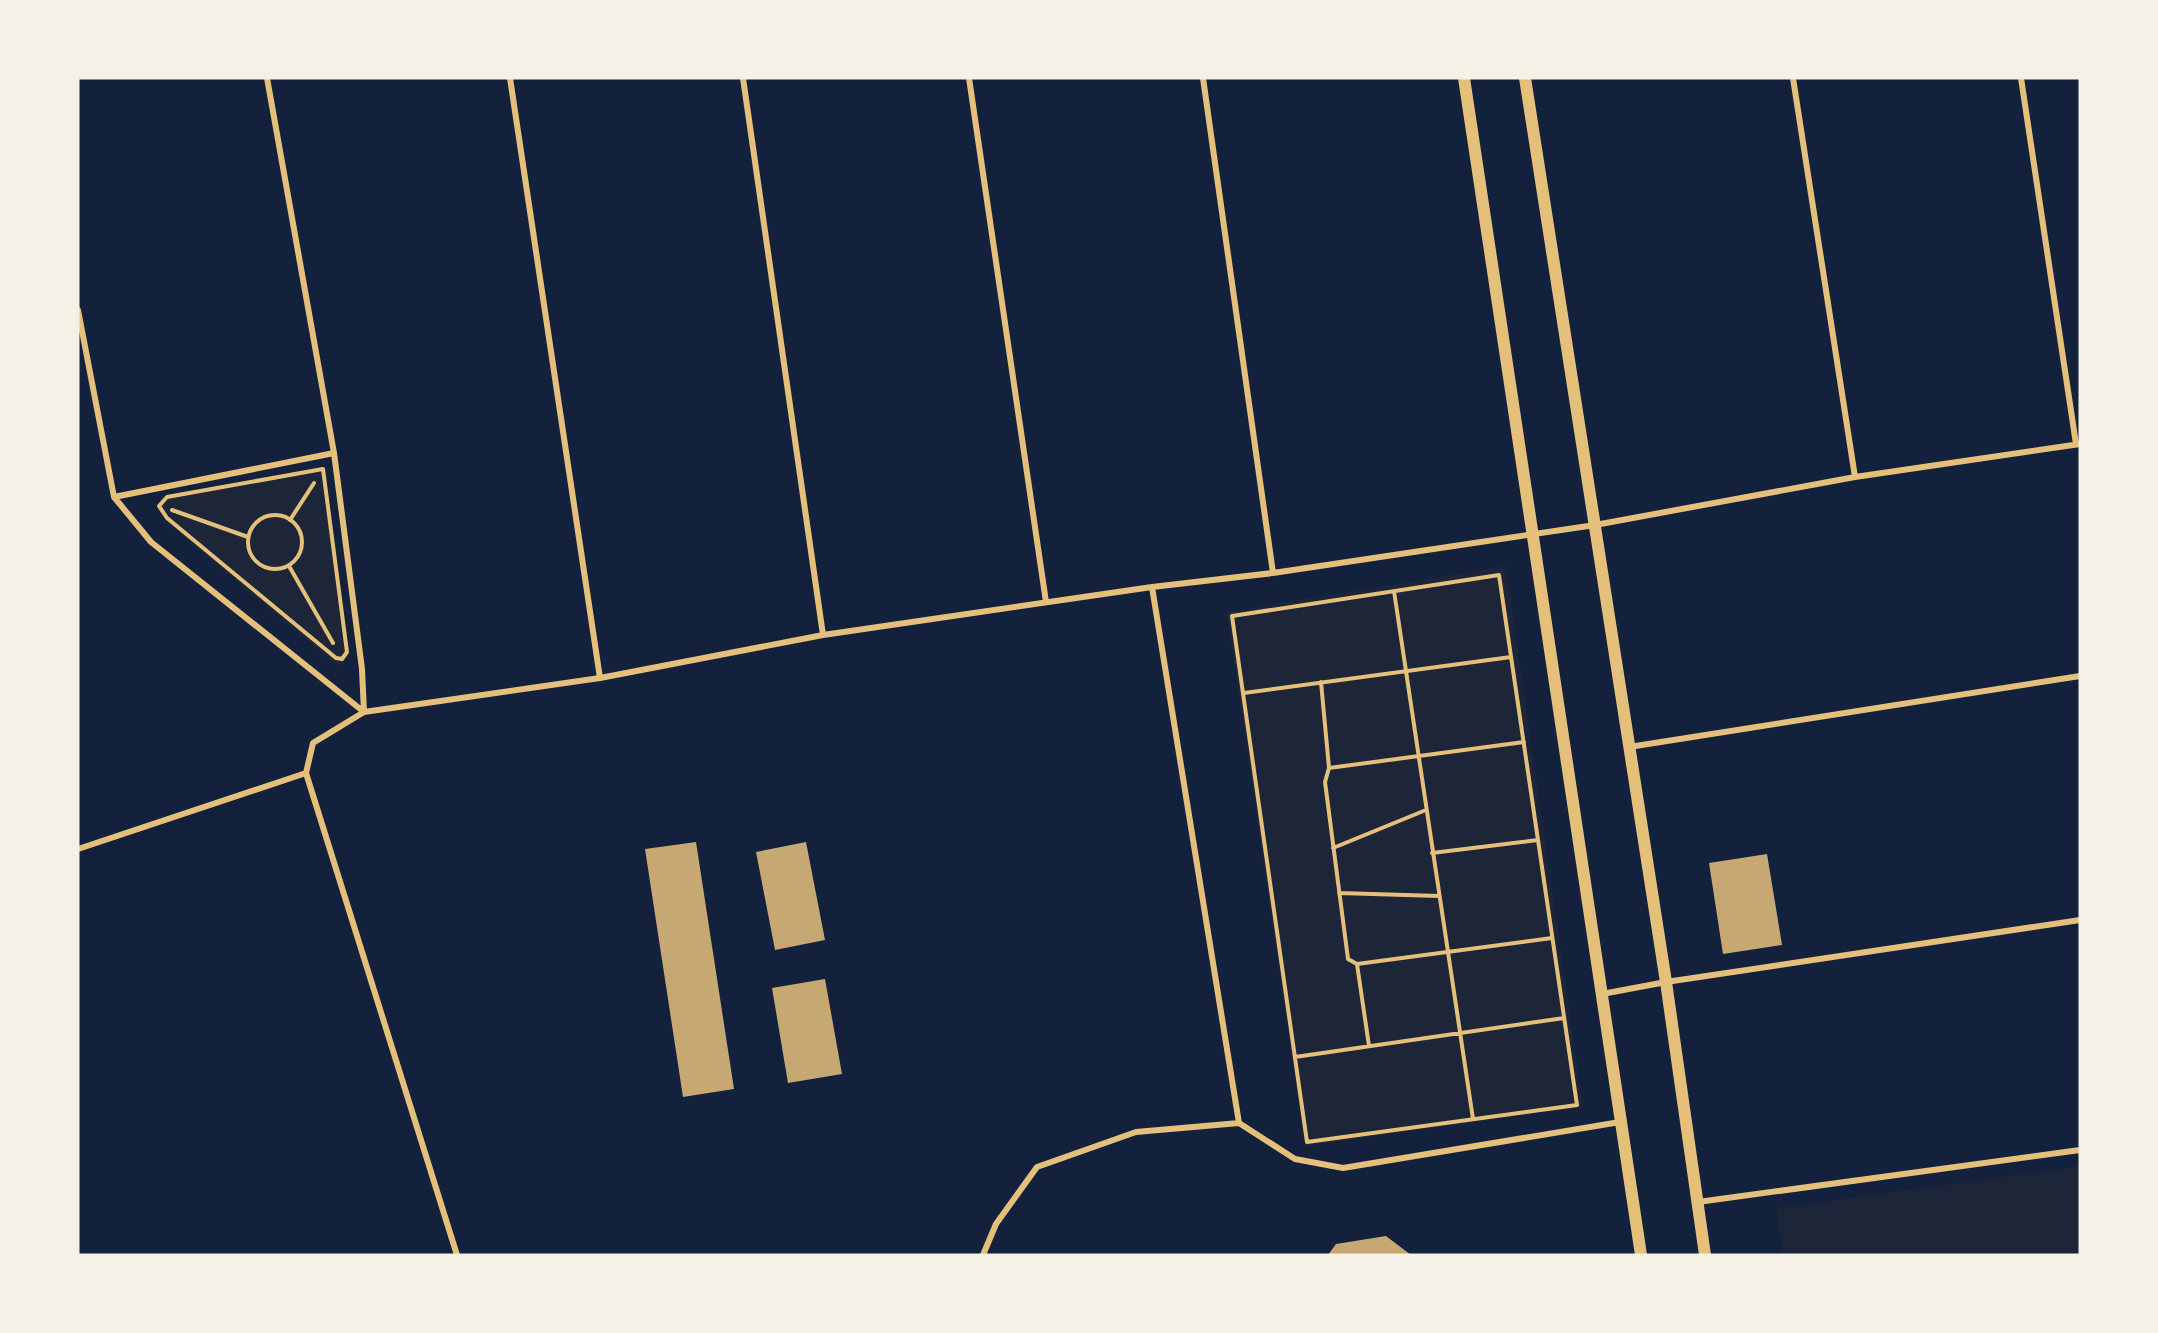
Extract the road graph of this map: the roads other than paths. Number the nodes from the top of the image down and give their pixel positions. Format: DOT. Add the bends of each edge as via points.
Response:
graph roads {
  1 [pos="267,78"];
  2 [pos="510,78"];
  3 [pos="743,78"];
  4 [pos="969,78"];
  5 [pos="1203,78"];
  6 [pos="1464,78"];
  7 [pos="1525,78"];
  8 [pos="1793,78"];
  9 [pos="2021,78"];
  10 [pos="78,309"];
  11 [pos="2078,444"];
  12 [pos="334,453"];
  13 [pos="1855,477"];
  14 [pos="114,497"];
  15 [pos="1595,525"];
  16 [pos="1533,533"];
  17 [pos="1273,573"];
  18 [pos="1152,586"];
  19 [pos="1046,602"];
  20 [pos="823,635"];
  21 [pos="2080,676"];
  22 [pos="600,678"];
  23 [pos="364,712"];
  24 [pos="1629,747"];
  25 [pos="306,774"];
  26 [pos="78,849"];
  27 [pos="2080,920"];
  28 [pos="1666,982"];
  29 [pos="1601,994"];
  30 [pos="1620,1122"];
  31 [pos="1239,1123"];
  32 [pos="2080,1150"];
  33 [pos="1698,1202"];
  34 [pos="457,1255"];
  35 [pos="983,1255"];
  36 [pos="1641,1255"];
  37 [pos="1705,1255"];
  1 -- 12 [label="street"];
  2 -- 22 [label="street"];
  3 -- 20 [label="street"];
  4 -- 19 [label="street"];
  5 -- 17 [label="street"];
  6 -- 16 [label="main road"];
  7 -- 15 [label="main road"];
  8 -- 13 [label="street"];
  9 -- 11 [label="street"];
  10 -- 14 [label="street"];
  11 -- 13 [label="street"];
  12 -- 14 [label="street"];
  12 -- 23 [label="street"];
  13 -- 15 [label="street"];
  14 -- 23 [label="street" via="151,542"];
  15 -- 16 [label="street"];
  15 -- 24 [label="main road"];
  16 -- 17 [label="street"];
  16 -- 29 [label="main road"];
  17 -- 18 [label="street"];
  18 -- 19 [label="street"];
  18 -- 31 [label="street"];
  19 -- 20 [label="street"];
  20 -- 22 [label="street"];
  21 -- 24 [label="street"];
  22 -- 23 [label="street"];
  23 -- 25 [label="street" via="313,743"];
  24 -- 28 [label="main road"];
  25 -- 26 [label="street"];
  25 -- 34 [label="street"];
  27 -- 28 [label="street"];
  28 -- 29 [label="street"];
  28 -- 33 [label="main road"];
  29 -- 30 [label="main road"];
  30 -- 31 [label="street" via="1343,1168 1295,1159"];
  30 -- 36 [label="main road"];
  31 -- 35 [label="street" via="1136,1132 1037,1167 996,1224"];
  32 -- 33 [label="street"];
  33 -- 37 [label="main road"];
}
